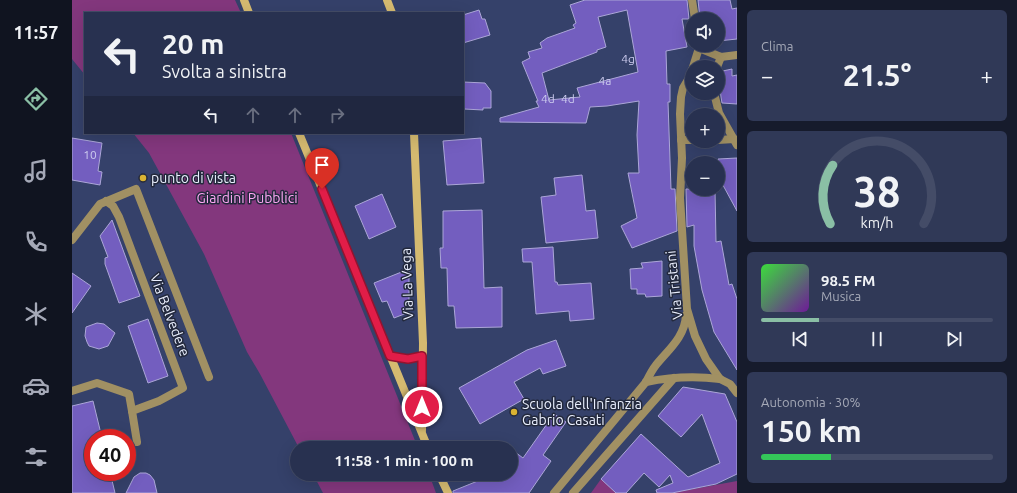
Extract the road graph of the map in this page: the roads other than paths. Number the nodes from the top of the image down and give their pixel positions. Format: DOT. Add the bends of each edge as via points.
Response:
graph roads {
  1 [pos="244,0"];
  2 [pos="387,0"];
  3 [pos="692,0"];
  4 [pos="249,12"];
  5 [pos="392,12"];
  6 [pos="694,12"];
  7 [pos="709,52"];
  8 [pos="737,55"];
  9 [pos="721,58"];
  10 [pos="685,85"];
  11 [pos="683,88"];
  12 [pos="716,100"];
  13 [pos="299,134"];
  14 [pos="414,134"];
  15 [pos="681,140"];
  16 [pos="685,140"];
  17 [pos="725,141"];
  18 [pos="736,142"];
  19 [pos="106,201"];
  20 [pos="72,240"];
  21 [pos="687,309"];
  22 [pos="390,356"];
  23 [pos="422,356"];
  24 [pos="209,377"];
  25 [pos="674,378"];
  26 [pos="720,379"];
  27 [pos="646,382"];
  28 [pos="72,391"];
  29 [pos="737,393"];
  30 [pos="132,411"];
  31 [pos="422,434"];
  32 [pos="425,441"];
  33 [pos="137,442"];
  34 [pos="442,481"];
  35 [pos="448,493"];
  36 [pos="554,493"];
  37 [pos="573,493"];
  1 -- 4 [label="street"];
  2 -- 5 [label="street"];
  3 -- 6 [label="street"];
  7 -- 9 [label="street"];
  8 -- 9 [label="street"];
  10 -- 11 [label="street, Via Tristani"];
  11 -- 15 [label="street, Via Tristani"];
  12 -- 18 [label="street" via="719,113"];
  13 -- 22 [label="street"];
  14 -- 23 [label="street, Via La Vega"];
  15 -- 16 [label="street"];
  15 -- 21 [label="street, Via Tristani" via="680,198"];
  17 -- 18 [label="street"];
  19 -- 20 [label="street, Via Belvedere" via="100,204"];
  19 -- 24 [label="street, Via Belvedere" via="136,190"];
  19 -- 30 [label="street, Via Belvedere" via="113,206 119,217 184,388"];
  21 -- 26 [label="street, Via Tristani" via="695,336 706,359"];
  21 -- 27 [label="street" via="682,335 654,367"];
  22 -- 23 [label="street" via="408,359"];
  22 -- 31 [label="street"];
  23 -- 31 [label="street, Via La Vega"];
  25 -- 26 [label="street"];
  25 -- 27 [label="street"];
  25 -- 37 [label="street"];
  26 -- 29 [label="street, Via Tristani" via="730,384"];
  27 -- 36 [label="street"];
  28 -- 30 [label="street" via="98,383 129,394"];
  30 -- 33 [label="street"];
  31 -- 32 [label="street"];
  34 -- 35 [label="street"];
}
